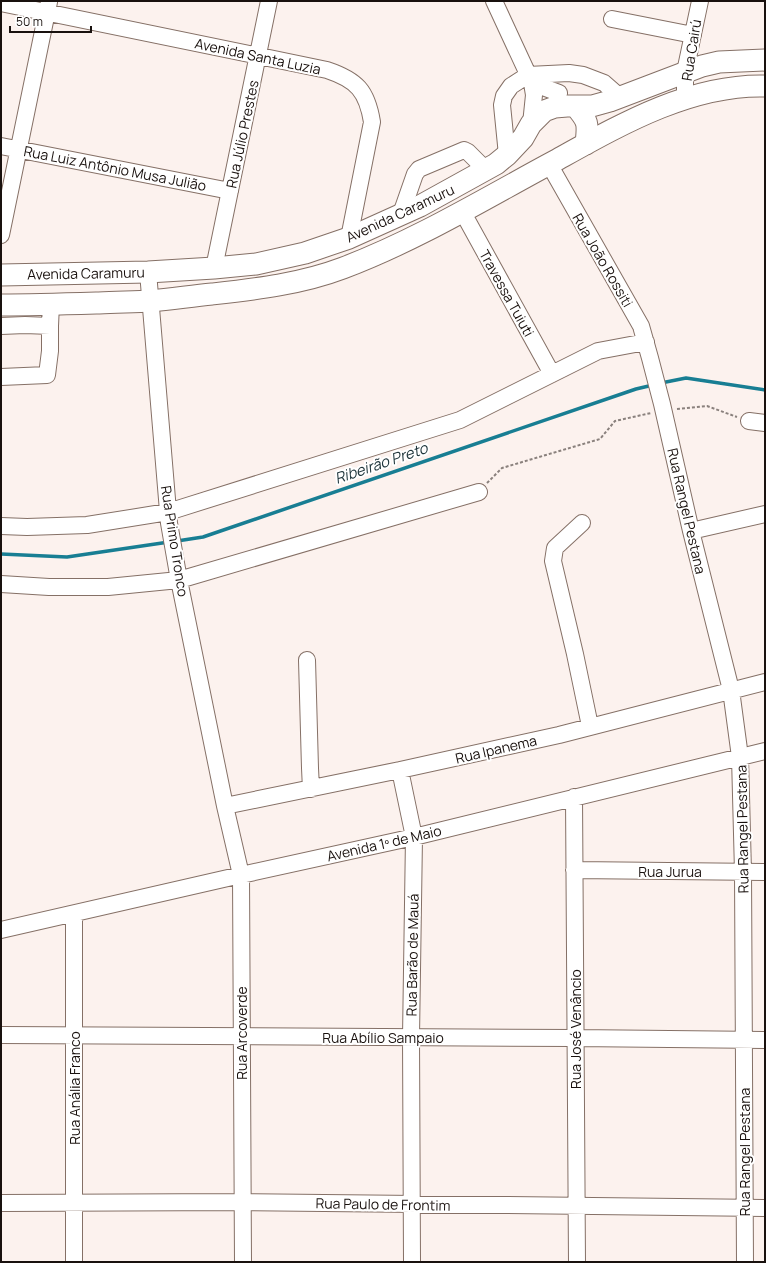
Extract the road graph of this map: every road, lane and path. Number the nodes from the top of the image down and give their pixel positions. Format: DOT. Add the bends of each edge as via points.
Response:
graph roads {
  1 [pos="269,1"];
  2 [pos="494,1"];
  3 [pos="700,1"];
  4 [pos="1,3"];
  5 [pos="48,6"];
  6 [pos="612,18"];
  7 [pos="693,35"];
  8 [pos="258,56"];
  9 [pos="765,60"];
  10 [pos="685,72"];
  11 [pos="530,79"];
  12 [pos="765,86"];
  13 [pos="559,93"];
  14 [pos="620,97"];
  15 [pos="685,99"];
  16 [pos="576,107"];
  17 [pos="527,131"];
  18 [pos="586,144"];
  19 [pos="1,146"];
  20 [pos="18,149"];
  21 [pos="507,155"];
  22 [pos="549,164"];
  23 [pos="486,170"];
  24 [pos="230,191"];
  25 [pos="462,211"];
  26 [pos="401,214"];
  27 [pos="1,235"];
  28 [pos="349,238"];
  29 [pos="214,268"];
  30 [pos="148,272"];
  31 [pos="1,275"];
  32 [pos="150,301"];
  33 [pos="51,304"];
  34 [pos="1,305"];
  35 [pos="1,326"];
  36 [pos="50,326"];
  37 [pos="646,342"];
  38 [pos="650,358"];
  39 [pos="552,374"];
  40 [pos="1,377"];
  41 [pos="663,407"];
  42 [pos="749,421"];
  43 [pos="765,423"];
  44 [pos="478,492"];
  45 [pos="765,514"];
  46 [pos="168,517"];
  47 [pos="582,523"];
  48 [pos="1,526"];
  49 [pos="691,531"];
  50 [pos="180,580"];
  51 [pos="1,584"];
  52 [pos="307,660"];
  53 [pos="765,682"];
  54 [pos="731,690"];
  55 [pos="590,726"];
  56 [pos="765,751"];
  57 [pos="740,757"];
  58 [pos="400,770"];
  59 [pos="311,788"];
  60 [pos="574,797"];
  61 [pos="225,806"];
  62 [pos="414,837"];
  63 [pos="574,870"];
  64 [pos="743,872"];
  65 [pos="765,872"];
  66 [pos="241,875"];
  67 [pos="74,914"];
  68 [pos="1,930"];
  69 [pos="1,1035"];
  70 [pos="73,1035"];
  71 [pos="242,1036"];
  72 [pos="411,1037"];
  73 [pos="575,1038"];
  74 [pos="744,1040"];
  75 [pos="765,1040"];
  76 [pos="74,1202"];
  77 [pos="242,1202"];
  78 [pos="1,1203"];
  79 [pos="411,1204"];
  80 [pos="577,1206"];
  81 [pos="744,1208"];
  82 [pos="765,1208"];
  83 [pos="74,1262"];
  84 [pos="243,1262"];
  85 [pos="412,1262"];
  86 [pos="577,1262"];
  87 [pos="745,1262"];
  1 -- 8 [label="street, Rua Júlio Prestes"];
  2 -- 11 [label="street"];
  3 -- 7 [label="street, Rua Cairú"];
  4 -- 5 [label="street, Avenida Santa Luzia"];
  5 -- 8 [label="street, Avenida Santa Luzia"];
  5 -- 20 [label="street"];
  6 -- 7 [label="street"];
  7 -- 10 [label="street, Rua Cairú"];
  8 -- 24 [label="street, Rua Júlio Prestes"];
  8 -- 28 [label="street, Avenida Santa Luzia" via="327,70 348,79 362,91 369,106 372,122"];
  9 -- 10 [label="main road, Avenida Caramuru" via="719,62"];
  10 -- 14 [label="main road, Avenida Caramuru"];
  10 -- 15 [label="street, Rua Cairú"];
  11 -- 13 [label="street"];
  11 -- 14 [label="street" via="569,73 583,75 604,83"];
  11 -- 17 [label="street" via="534,95"];
  11 -- 21 [label="street" via="511,86 504,96 502,105"];
  12 -- 15 [label="main road, Avenida Caramuru" via="724,88"];
  14 -- 16 [label="main road, Avenida Caramuru" via="592,106"];
  15 -- 18 [label="main road, Avenida Caramuru" via="628,122"];
  16 -- 17 [label="main road, Avenida Caramuru" via="555,107 544,111"];
  16 -- 18 [label="main road" via="586,118"];
  17 -- 21 [label="main road, Avenida Caramuru"];
  17 -- 22 [label="main road" via="528,152 535,159"];
  18 -- 22 [label="main road, Avenida Caramuru"];
  19 -- 20 [label="street, Rua Luiz Antônio Musa Julião"];
  20 -- 24 [label="street, Rua Luiz Antônio Musa Julião"];
  20 -- 27 [label="street"];
  21 -- 23 [label="main road, Avenida Caramuru"];
  22 -- 25 [label="main road, Avenida Caramuru"];
  22 -- 37 [label="street, Rua João Rossiti" via="641,326"];
  23 -- 26 [label="main road, Avenida Caramuru"];
  23 -- 26 [label="street" via="464,150 419,169"];
  24 -- 29 [label="street, Rua Júlio Prestes"];
  25 -- 32 [label="main road, Avenida Caramuru" via="384,252 320,276 288,284"];
  25 -- 39 [label="street, Travessa Tuiuti"];
  26 -- 28 [label="main road, Avenida Caramuru"];
  28 -- 29 [label="main road, Avenida Caramuru" via="305,253 256,264"];
  29 -- 30 [label="main road, Avenida Caramuru"];
  30 -- 31 [label="main road, Avenida Caramuru"];
  30 -- 32 [label="street, Rua Primo Tronco"];
  32 -- 33 [label="main road, Avenida Caramuru"];
  32 -- 46 [label="street, Rua Primo Tronco"];
  33 -- 34 [label="main road, Avenida Caramuru"];
  33 -- 36 [label="street"];
  35 -- 36 [label="street"];
  36 -- 40 [label="street" via="47,374"];
  37 -- 38 [label="street, Rua João Rossiti"];
  37 -- 39 [label="street" via="598,351"];
  38 -- 41 [label="street, Rua Rangel Pestana"];
  39 -- 46 [label="street" via="460,420"];
  41 -- 42 [label="path" via="707,406"];
  41 -- 44 [label="path" via="615,421 600,439 502,468"];
  41 -- 49 [label="street, Rua Rangel Pestana"];
  42 -- 43 [label="street"];
  44 -- 50 [label="street"];
  45 -- 49 [label="street"];
  46 -- 48 [label="street" via="87,525"];
  46 -- 50 [label="street, Rua Primo Tronco"];
  47 -- 55 [label="street" via="555,548 553,561"];
  49 -- 54 [label="street, Rua Rangel Pestana"];
  50 -- 51 [label="street" via="108,587"];
  50 -- 61 [label="street, Rua Primo Tronco"];
  52 -- 59 [label="street"];
  53 -- 54 [label="street, Rua Ipanema"];
  54 -- 55 [label="street, Rua Ipanema"];
  54 -- 57 [label="street, Rua Rangel Pestana"];
  55 -- 58 [label="street, Rua Ipanema"];
  56 -- 57 [label="street, Avenida 1º de Maio"];
  57 -- 60 [label="street, Avenida 1º de Maio"];
  57 -- 64 [label="street, Rua Rangel Pestana"];
  58 -- 59 [label="street, Rua Ipanema"];
  58 -- 62 [label="street, Rua Barão de Mauá"];
  59 -- 61 [label="street, Rua Ipanema"];
  60 -- 62 [label="street, Avenida 1º de Maio"];
  60 -- 63 [label="street, Rua José Venâncio"];
  61 -- 66 [label="street, Rua Arcoverde"];
  62 -- 66 [label="street, Avenida 1º de Maio"];
  62 -- 72 [label="street, Rua Barão de Mauá"];
  63 -- 64 [label="street, Rua Jurua"];
  63 -- 73 [label="street, Rua José Venâncio"];
  64 -- 65 [label="street, Rua Jurua"];
  64 -- 74 [label="street, Rua Rangel Pestana"];
  66 -- 67 [label="street, Avenida 1º de Maio"];
  66 -- 71 [label="street, Rua Arcoverde"];
  67 -- 68 [label="street, Avenida 1º de Maio"];
  67 -- 70 [label="street, Rua Anália Franco"];
  69 -- 70 [label="street, Rua Abílio Sampaio"];
  70 -- 71 [label="street, Rua Abílio Sampaio"];
  70 -- 76 [label="street, Rua Anália Franco"];
  71 -- 72 [label="street, Rua Abílio Sampaio"];
  71 -- 77 [label="street, Rua Arcoverde"];
  72 -- 73 [label="street, Rua Abílio Sampaio"];
  72 -- 79 [label="street, Rua Barão de Mauá"];
  73 -- 74 [label="street, Rua Abílio Sampaio"];
  73 -- 80 [label="street, Rua José Venâncio"];
  74 -- 75 [label="street, Rua Abílio Sampaio"];
  74 -- 81 [label="street, Rua Rangel Pestana"];
  76 -- 77 [label="street, Rua Paulo de Frontim"];
  76 -- 78 [label="street, Rua Paulo de Frontim"];
  76 -- 83 [label="street, Rua Anália Franco"];
  77 -- 79 [label="street, Rua Paulo de Frontim"];
  77 -- 84 [label="street, Rua Arcoverde"];
  79 -- 80 [label="street, Rua Paulo de Frontim"];
  79 -- 85 [label="street, Rua Barão de Mauá"];
  80 -- 81 [label="street, Rua Paulo de Frontim"];
  80 -- 86 [label="street, Rua José Venâncio"];
  81 -- 82 [label="street, Rua Paulo de Frontim"];
  81 -- 87 [label="street, Rua Rangel Pestana"];
}
